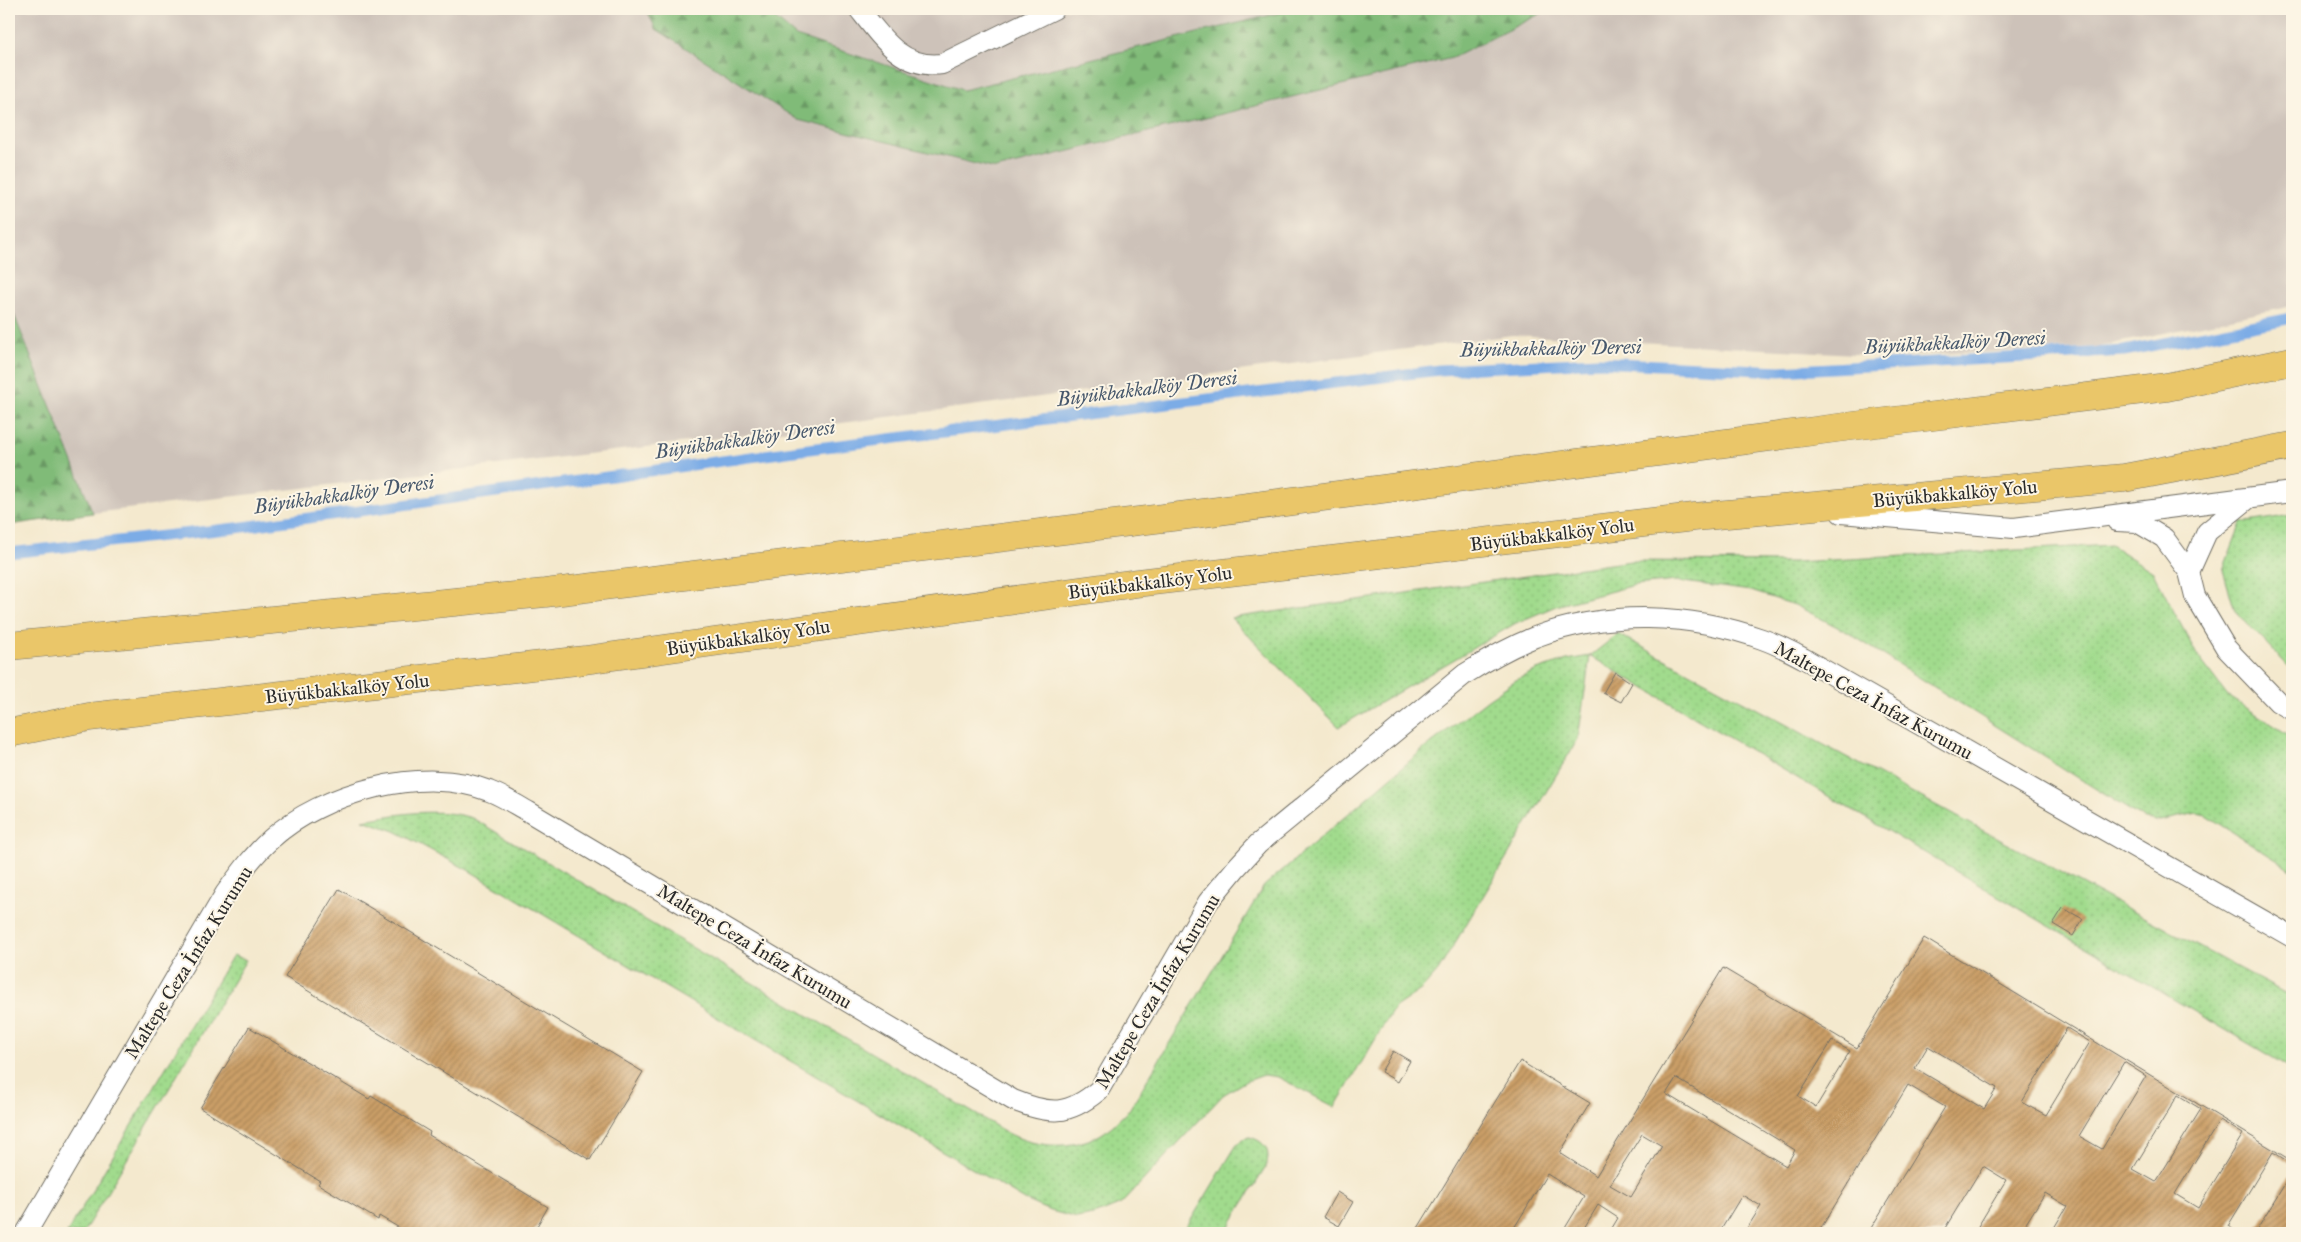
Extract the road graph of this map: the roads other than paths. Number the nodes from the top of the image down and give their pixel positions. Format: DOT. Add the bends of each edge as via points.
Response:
graph roads {
  1 [pos="859,9"];
  2 [pos="1054,9"];
  3 [pos="2292,361"];
  4 [pos="2292,446"];
  5 [pos="2292,492"];
  6 [pos="2249,498"];
  7 [pos="1792,508"];
  8 [pos="2084,519"];
  9 [pos="2189,572"];
  10 [pos="9,646"];
  11 [pos="2292,710"];
  12 [pos="9,733"];
  13 [pos="2292,937"];
  14 [pos="26,1233"];
  1 -- 2 [label="lane" via="880,36 908,60 931,65 942,64"];
  3 -- 10 [label="highway" via="2167,387 1196,514 546,593"];
  4 -- 7 [label="highway, Büyükbakkalköy Yolu" via="2124,478"];
  5 -- 6 [label="lane"];
  6 -- 8 [label="lane"];
  6 -- 9 [label="lane" via="2207,532"];
  7 -- 8 [label="lane" via="2014,528"];
  7 -- 12 [label="highway, Büyükbakkalköy Yolu" via="1147,582 575,662 89,717"];
  8 -- 9 [label="lane" via="2137,522 2164,538"];
  9 -- 11 [label="lane" via="2195,596 2226,648 2278,702"];
  13 -- 14 [label="lane, Maltepe Ceza İnfaz Kurumu" via="1803,658 1764,639 1687,619 1646,617 1605,621 1570,626 1535,637 1465,674 1258,844 1208,902 1099,1090 1082,1104 1061,1112 1037,1110 1013,1100 488,790 451,782 416,781 374,787 340,797 271,838 225,894"];
}
